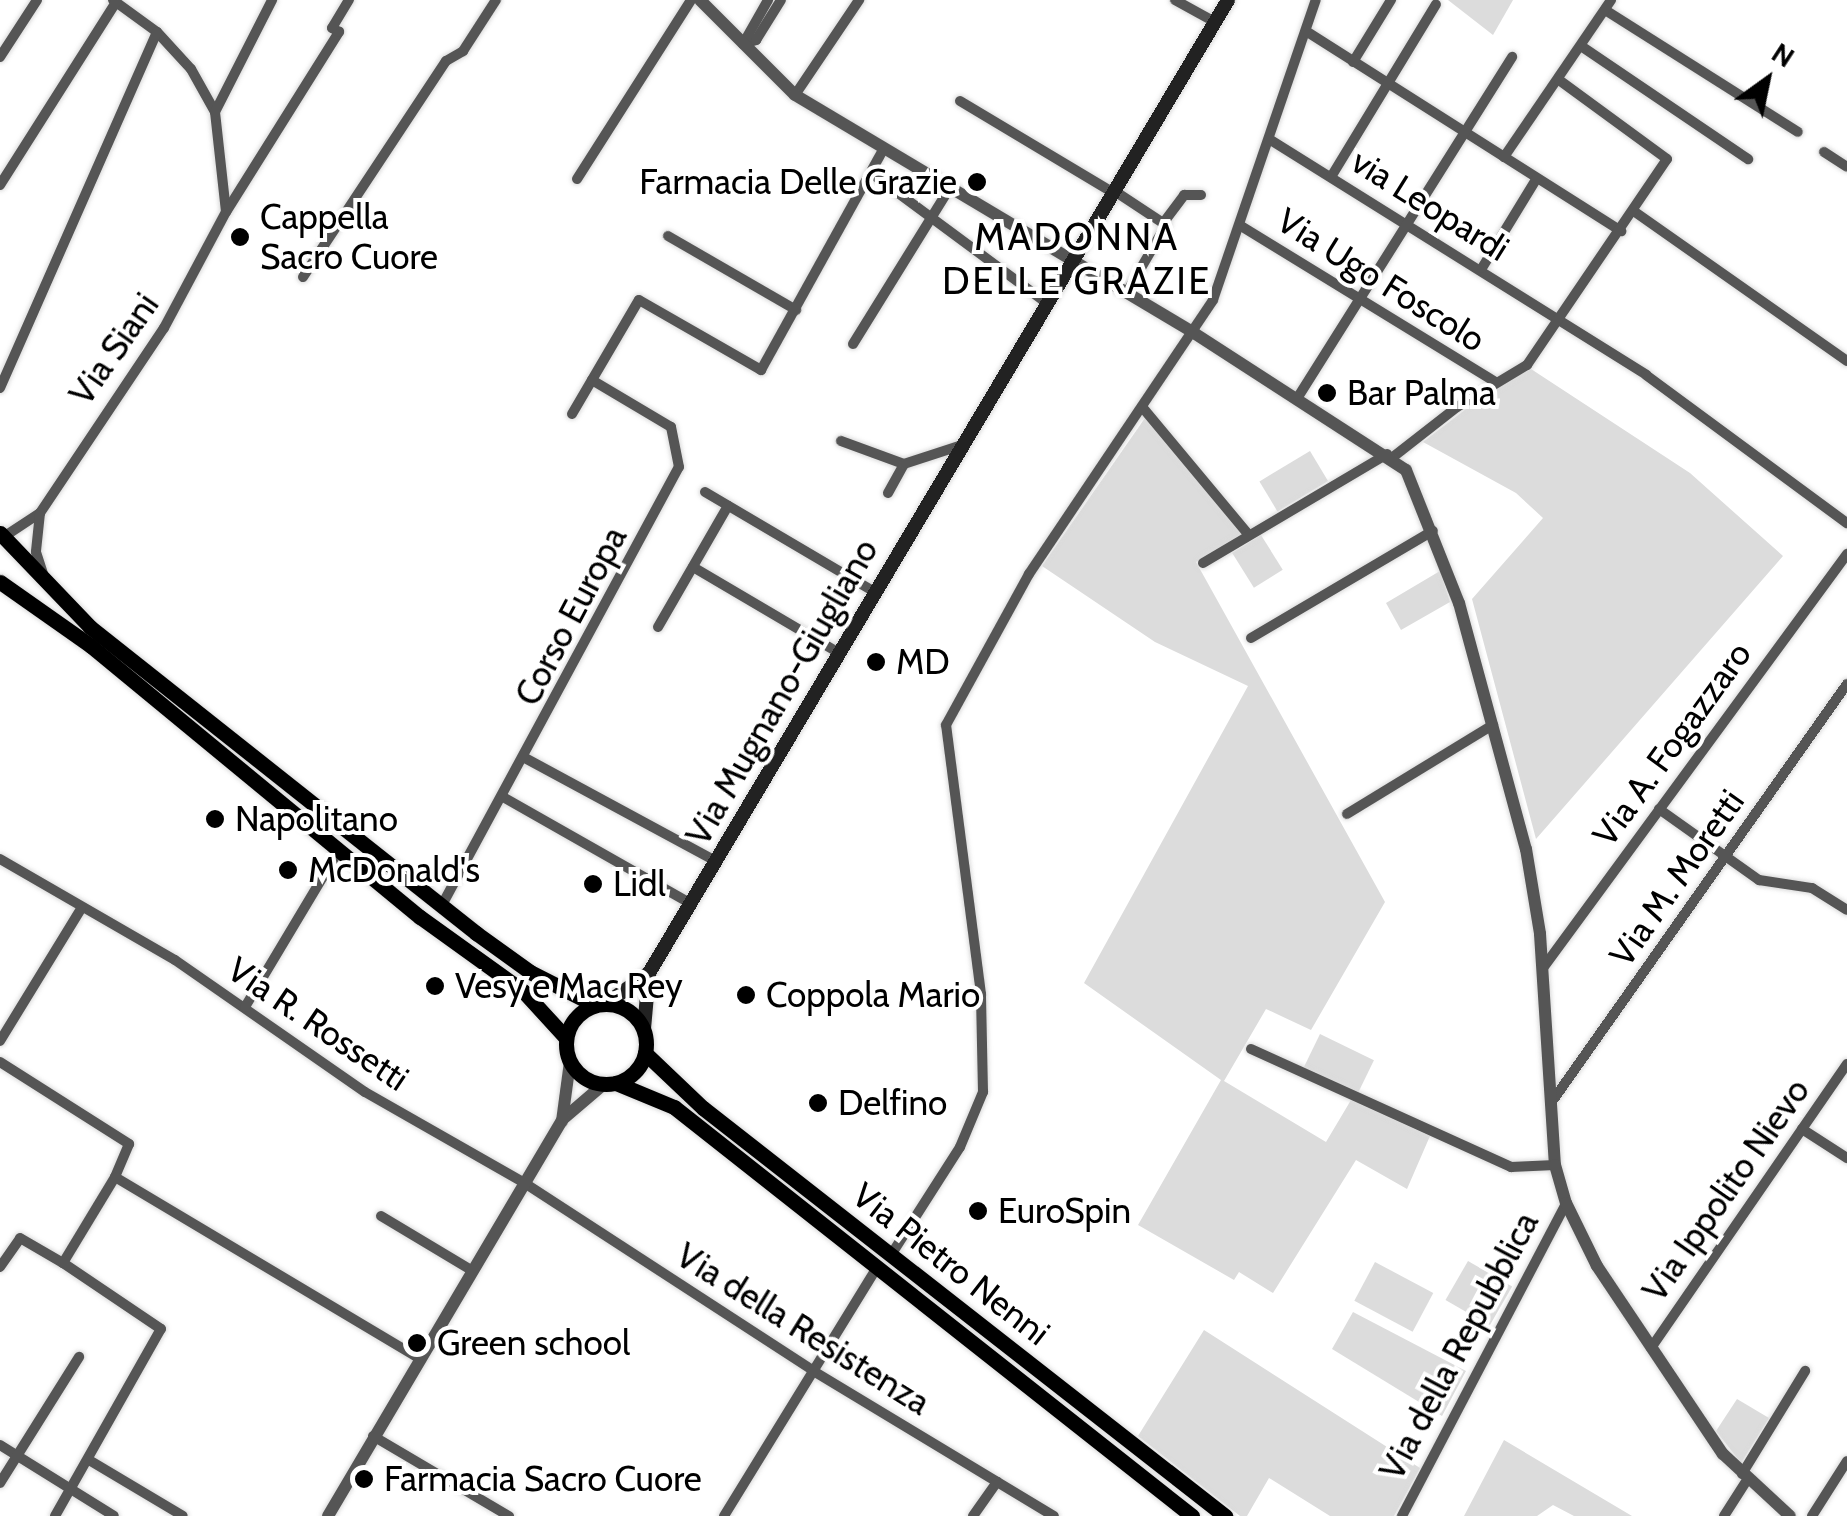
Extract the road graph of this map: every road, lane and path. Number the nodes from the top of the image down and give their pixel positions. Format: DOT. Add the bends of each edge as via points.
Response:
graph roads {
  1 [pos="38,0"];
  2 [pos="272,0"];
  3 [pos="349,0"];
  4 [pos="496,0"];
  5 [pos="691,0"];
  6 [pos="700,0"];
  7 [pos="768,0"];
  8 [pos="781,0"];
  9 [pos="860,0"];
  10 [pos="1175,0"];
  11 [pos="1228,0"];
  12 [pos="1316,0"];
  13 [pos="1391,0"];
  14 [pos="114,1"];
  15 [pos="1436,4"];
  16 [pos="1608,5"];
  17 [pos="1215,22"];
  18 [pos="157,32"];
  19 [pos="1309,34"];
  20 [pos="743,44"];
  21 [pos="1580,46"];
  22 [pos="1512,56"];
  23 [pos="0,58"];
  24 [pos="1353,62"];
  25 [pos="1559,80"];
  26 [pos="1388,84"];
  27 [pos="795,96"];
  28 [pos="960,101"];
  29 [pos="215,112"];
  30 [pos="1464,132"];
  31 [pos="1798,132"];
  32 [pos="1270,139"];
  33 [pos="884,148"];
  34 [pos="1824,152"];
  35 [pos="0,156"];
  36 [pos="1504,157"];
  37 [pos="1748,159"];
  38 [pos="13,164"];
  39 [pos="1847,168"];
  40 [pos="871,174"];
  41 [pos="1332,177"];
  42 [pos="1537,178"];
  43 [pos="577,179"];
  44 [pos="0,185"];
  45 [pos="951,186"];
  46 [pos="1113,191"];
  47 [pos="1201,196"];
  48 [pos="226,212"];
  49 [pos="1635,212"];
  50 [pos="931,218"];
  51 [pos="1164,222"];
  52 [pos="1408,223"];
  53 [pos="1240,226"];
  54 [pos="1621,231"];
  55 [pos="668,236"];
  56 [pos="1072,258"];
  57 [pos="1482,268"];
  58 [pos="303,276"];
  59 [pos="1127,292"];
  60 [pos="1360,299"];
  61 [pos="1046,303"];
  62 [pos="796,310"];
  63 [pos="1560,320"];
  64 [pos="1194,333"];
  65 [pos="852,344"];
  66 [pos="1847,362"];
  67 [pos="592,380"];
  68 [pos="1494,381"];
  69 [pos="0,388"];
  70 [pos="1298,397"];
  71 [pos="1143,408"];
  72 [pos="572,414"];
  73 [pos="841,441"];
  74 [pos="963,443"];
  75 [pos="1390,455"];
  76 [pos="904,464"];
  77 [pos="705,492"];
  78 [pos="888,493"];
  79 [pos="728,506"];
  80 [pos="40,513"];
  81 [pos="1847,523"];
  82 [pos="1433,531"];
  83 [pos="2,534"];
  84 [pos="1249,536"];
  85 [pos="1847,554"];
  86 [pos="26,558"];
  87 [pos="1203,563"];
  88 [pos="693,567"];
  89 [pos="45,578"];
  90 [pos="0,582"];
  91 [pos="875,592"];
  92 [pos="658,627"];
  93 [pos="1251,638"];
  94 [pos="839,653"];
  95 [pos="1847,685"];
  96 [pos="1493,725"];
  97 [pos="525,758"];
  98 [pos="503,797"];
  99 [pos="1659,810"];
  100 [pos="1347,814"];
  101 [pos="339,850"];
  102 [pos="1724,858"];
  103 [pos="0,859"];
  104 [pos="717,862"];
  105 [pos="691,904"];
  106 [pos="442,906"];
  107 [pos="80,909"];
  108 [pos="1847,910"];
  109 [pos="1543,968"];
  110 [pos="650,973"];
  111 [pos="601,1004"];
  112 [pos="245,1007"];
  113 [pos="644,1029"];
  114 [pos="566,1038"];
  115 [pos="0,1041"];
  116 [pos="1251,1049"];
  117 [pos="646,1052"];
  118 [pos="0,1062"];
  119 [pos="570,1062"];
  120 [pos="1847,1064"];
  121 [pos="610,1083"];
  122 [pos="1551,1103"];
  123 [pos="562,1121"];
  124 [pos="1802,1129"];
  125 [pos="1847,1158"];
  126 [pos="1555,1165"];
  127 [pos="116,1177"];
  128 [pos="526,1184"];
  129 [pos="1566,1203"];
  130 [pos="381,1216"];
  131 [pos="891,1254"];
  132 [pos="63,1263"];
  133 [pos="0,1267"];
  134 [pos="878,1268"];
  135 [pos="473,1270"];
  136 [pos="1651,1348"];
  137 [pos="79,1357"];
  138 [pos="420,1358"];
  139 [pos="1804,1371"];
  140 [pos="815,1372"];
  141 [pos="373,1436"];
  142 [pos="0,1445"];
  143 [pos="18,1455"];
  144 [pos="88,1460"];
  145 [pos="1847,1462"];
  146 [pos="1744,1477"];
  147 [pos="997,1482"];
  148 [pos="0,1483"];
  149 [pos="70,1488"];
  150 [pos="54,1516"];
  151 [pos="114,1516"];
  152 [pos="183,1516"];
  153 [pos="328,1516"];
  154 [pos="509,1516"];
  155 [pos="724,1516"];
  156 [pos="974,1516"];
  157 [pos="1054,1516"];
  158 [pos="1192,1516"];
  159 [pos="1225,1516"];
  160 [pos="1402,1516"];
  161 [pos="1724,1516"];
  162 [pos="1790,1516"];
  163 [pos="1812,1516"];
  1 -- 23 [label="street"];
  2 -- 29 [label="street"];
  3 -- 48 [label="street, Via Siani" via="332,28 339,32"];
  4 -- 58 [label="street"];
  5 -- 43 [label="street"];
  6 -- 20 [label="street"];
  7 -- 20 [label="street"];
  8 -- 20 [label="street" via="756,40"];
  9 -- 27 [label="street"];
  10 -- 17 [label="street"];
  11 -- 17 [label="main road, Via Mugnano-Giugliano"];
  12 -- 19 [label="street"];
  13 -- 24 [label="street"];
  14 -- 18 [label="street"];
  14 -- 38 [label="street"];
  15 -- 26 [label="street"];
  16 -- 21 [label="street"];
  16 -- 31 [label="street"];
  17 -- 46 [label="main road, Via Mugnano-Giugliano"];
  18 -- 29 [label="street" via="191,70"];
  18 -- 69 [label="street"];
  19 -- 24 [label="street"];
  19 -- 32 [label="street"];
  20 -- 27 [label="street"];
  21 -- 25 [label="street"];
  21 -- 37 [label="street"];
  22 -- 30 [label="street"];
  24 -- 26 [label="street"];
  25 -- 36 [label="street"];
  25 -- 49 [label="street" via="1666,159"];
  26 -- 30 [label="street"];
  26 -- 41 [label="street"];
  27 -- 33 [label="street"];
  28 -- 46 [label="street"];
  29 -- 48 [label="street"];
  30 -- 36 [label="street"];
  30 -- 52 [label="street"];
  32 -- 41 [label="street, via Leopardi"];
  32 -- 53 [label="street"];
  33 -- 40 [label="street"];
  33 -- 45 [label="street"];
  34 -- 39 [label="street"];
  35 -- 38 [label="street"];
  36 -- 42 [label="street"];
  38 -- 44 [label="street"];
  40 -- 50 [label="street"];
  40 -- 62 [label="street"];
  41 -- 52 [label="street, via Leopardi"];
  42 -- 54 [label="street"];
  42 -- 57 [label="street"];
  45 -- 50 [label="street"];
  45 -- 56 [label="street"];
  46 -- 51 [label="street"];
  46 -- 56 [label="main road, Via Mugnano-Giugliano"];
  47 -- 51 [label="street" via="1184,195"];
  48 -- 80 [label="street, Via Siani" via="164,328"];
  49 -- 54 [label="street"];
  49 -- 66 [label="street"];
  50 -- 61 [label="street"];
  50 -- 65 [label="street"];
  51 -- 59 [label="street"];
  52 -- 57 [label="street, via Leopardi"];
  52 -- 60 [label="street"];
  53 -- 60 [label="street, Via Ugo Foscolo"];
  53 -- 64 [label="street"];
  54 -- 63 [label="street"];
  55 -- 62 [label="street"];
  56 -- 59 [label="street"];
  56 -- 61 [label="main road, Via Mugnano-Giugliano"];
  57 -- 63 [label="street, via Leopardi"];
  59 -- 64 [label="street"];
  60 -- 68 [label="street, Via Ugo Foscolo"];
  60 -- 70 [label="street"];
  61 -- 74 [label="main road, Via Mugnano-Giugliano"];
  62 -- 67 [label="street" via="761,370 639,300"];
  63 -- 68 [label="street" via="1527,364"];
  63 -- 81 [label="street, via Leopardi" via="1661,385"];
  64 -- 70 [label="street"];
  64 -- 71 [label="street"];
  67 -- 72 [label="street"];
  67 -- 97 [label="street, Corso Europa" via="672,427 679,467"];
  68 -- 75 [label="street"];
  70 -- 75 [label="street"];
  71 -- 84 [label="street"];
  71 -- 131 [label="street" via="1029,574 946,725 981,994 982,1092 960,1147"];
  73 -- 76 [label="street"];
  74 -- 76 [label="street"];
  74 -- 91 [label="main road, Via Mugnano-Giugliano"];
  75 -- 82 [label="street" via="1414,482"];
  75 -- 84 [label="street"];
  76 -- 78 [label="street"];
  77 -- 79 [label="street"];
  79 -- 88 [label="street"];
  79 -- 91 [label="street"];
  80 -- 83 [label="street"];
  80 -- 89 [label="street" via="36,552"];
  82 -- 93 [label="street"];
  82 -- 96 [label="street"];
  83 -- 86 [label="main road"];
  84 -- 87 [label="street"];
  85 -- 99 [label="street, Via A. Fogazzaro"];
  86 -- 89 [label="main road"];
  86 -- 90 [label="main road" via="21,574"];
  88 -- 92 [label="street"];
  88 -- 94 [label="street"];
  89 -- 106 [label="main road" via="90,627"];
  90 -- 101 [label="main road" via="90,646"];
  91 -- 94 [label="main road, Via Mugnano-Giugliano"];
  94 -- 104 [label="main road, Via Mugnano-Giugliano"];
  95 -- 102 [label="street, Via M. Moretti"];
  96 -- 100 [label="street"];
  96 -- 109 [label="street" via="1526,849"];
  97 -- 98 [label="street, Corso Europa"];
  97 -- 104 [label="street"];
  98 -- 105 [label="street"];
  98 -- 106 [label="street, Corso Europa"];
  99 -- 102 [label="street"];
  99 -- 109 [label="street, Via A. Fogazzaro"];
  101 -- 112 [label="street"];
  101 -- 114 [label="main road" via="522,991"];
  102 -- 108 [label="street" via="1759,880 1812,888"];
  102 -- 122 [label="street, Via M. Moretti"];
  103 -- 107 [label="street, Via R. Rossetti"];
  104 -- 105 [label="main road, Via Mugnano-Giugliano"];
  105 -- 110 [label="main road, Via Mugnano-Giugliano"];
  106 -- 111 [label="main road" via="530,972"];
  107 -- 112 [label="street, Via R. Rossetti"];
  107 -- 115 [label="street"];
  109 -- 122 [label="street"];
  110 -- 111 [label="main road, Via Mugnano-Giugliano"];
  110 -- 113 [label="main road, Via Mugnano-Giugliano"];
  111 -- 113 [label="main road" via="629,1011"];
  111 -- 114 [label="main road" via="576,1017"];
  112 -- 128 [label="street, Via R. Rossetti" via="366,1092"];
  113 -- 117 [label="main road"];
  114 -- 119 [label="main road"];
  116 -- 126 [label="street" via="1511,1168"];
  117 -- 121 [label="main road" via="635,1072"];
  117 -- 131 [label="main road, Via Pietro Nenni" via="704,1108"];
  118 -- 127 [label="street" via="129,1144"];
  119 -- 121 [label="main road" via="584,1078"];
  119 -- 123 [label="street"];
  120 -- 124 [label="street, Via Ippolito Nievo"];
  121 -- 123 [label="street"];
  121 -- 134 [label="main road, Via Pietro Nenni" via="674,1107"];
  122 -- 126 [label="street"];
  123 -- 128 [label="street"];
  124 -- 125 [label="street"];
  124 -- 136 [label="street, Via Ippolito Nievo"];
  126 -- 129 [label="street"];
  127 -- 132 [label="street"];
  127 -- 138 [label="street"];
  128 -- 135 [label="street"];
  128 -- 140 [label="street, Via della Resistenza"];
  129 -- 136 [label="street" via="1597,1266"];
  129 -- 160 [label="street, Via della Repubblica"];
  130 -- 135 [label="street"];
  131 -- 159 [label="main road, Via Pietro Nenni"];
  132 -- 133 [label="street" via="20,1238"];
  132 -- 149 [label="street" via="161,1327"];
  134 -- 140 [label="street"];
  134 -- 158 [label="main road, Via Pietro Nenni"];
  135 -- 138 [label="street"];
  136 -- 146 [label="street"];
  137 -- 143 [label="street"];
  138 -- 141 [label="street"];
  139 -- 146 [label="street"];
  140 -- 147 [label="street, Via della Resistenza"];
  140 -- 155 [label="street"];
  141 -- 153 [label="street"];
  141 -- 154 [label="street"];
  142 -- 143 [label="street"];
  143 -- 148 [label="street"];
  143 -- 149 [label="street"];
  144 -- 152 [label="street"];
  145 -- 163 [label="street"];
  146 -- 161 [label="street"];
  146 -- 162 [label="street"];
  147 -- 156 [label="street"];
  147 -- 157 [label="street, Via della Resistenza"];
  149 -- 150 [label="street"];
  149 -- 151 [label="street"];
}
